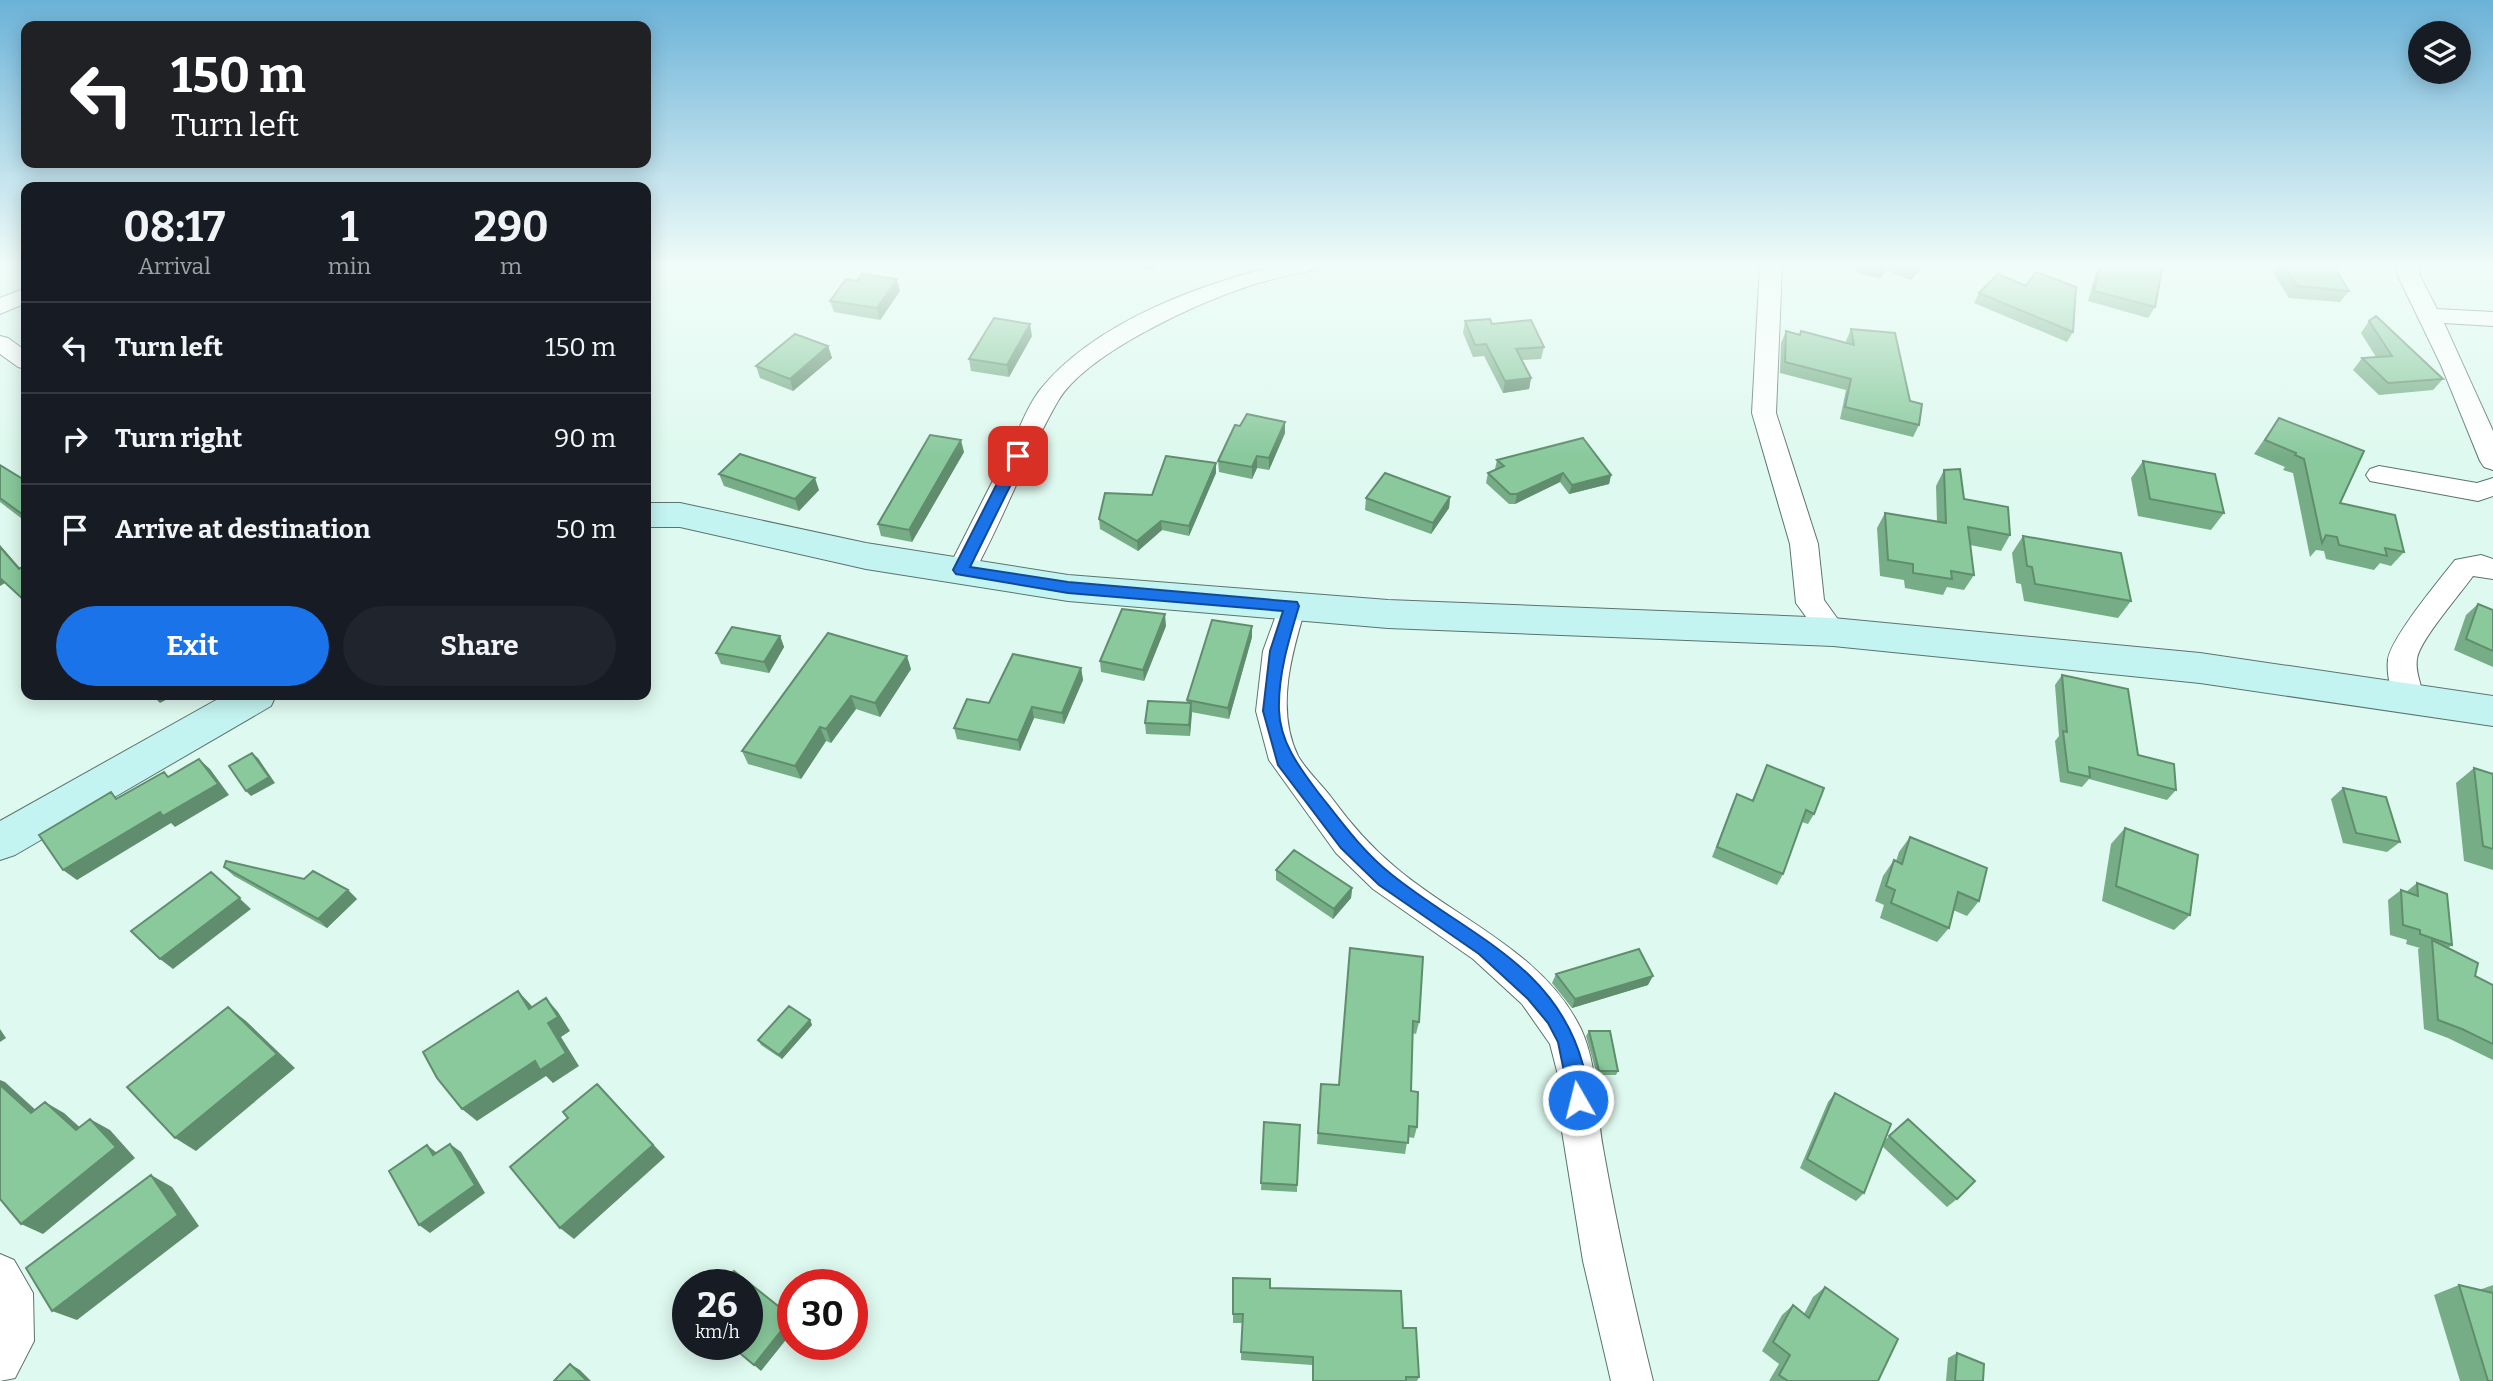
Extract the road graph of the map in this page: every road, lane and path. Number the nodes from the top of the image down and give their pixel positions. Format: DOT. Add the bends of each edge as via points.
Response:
graph roads {
  1 [pos="1134,328"];
  2 [pos="1767,328"];
  3 [pos="2434,328"];
  4 [pos="0,343"];
  5 [pos="21,358"];
  6 [pos="2493,461"];
  7 [pos="2379,475"];
  8 [pos="2493,487"];
  9 [pos="651,515"];
  10 [pos="2493,569"];
  11 [pos="961,570"];
  12 [pos="1292,606"];
  13 [pos="1833,632"];
  14 [pos="2409,699"];
  15 [pos="248,700"];
  16 [pos="2493,711"];
  17 [pos="0,842"];
  18 [pos="0,1274"];
  19 [pos="0,1363"];
  20 [pos="1632,1381"];
  1 -- 11 [label="street" via="1077,367 1049,395"];
  2 -- 13 [label="street" via="1765,413 1804,544 1811,603"];
  3 -- 6 [label="street"];
  4 -- 5 [label="street"];
  7 -- 8 [label="street" via="2479,492"];
  9 -- 11 [label="main road" via="680,515 866,556"];
  10 -- 14 [label="street" via="2465,567 2417,630 2402,659"];
  11 -- 12 [label="main road" via="1068,588"];
  12 -- 13 [label="main road"];
  12 -- 20 [label="street" via="1278,651 1271,711 1284,760 1347,843 1385,880 1485,948 1534,993 1567,1040 1603,1261"];
  13 -- 14 [label="main road" via="2200,668"];
  14 -- 16 [label="main road"];
  15 -- 17 [label="main road"];
  18 -- 19 [label="street" via="13,1293 13,1341"];
}
